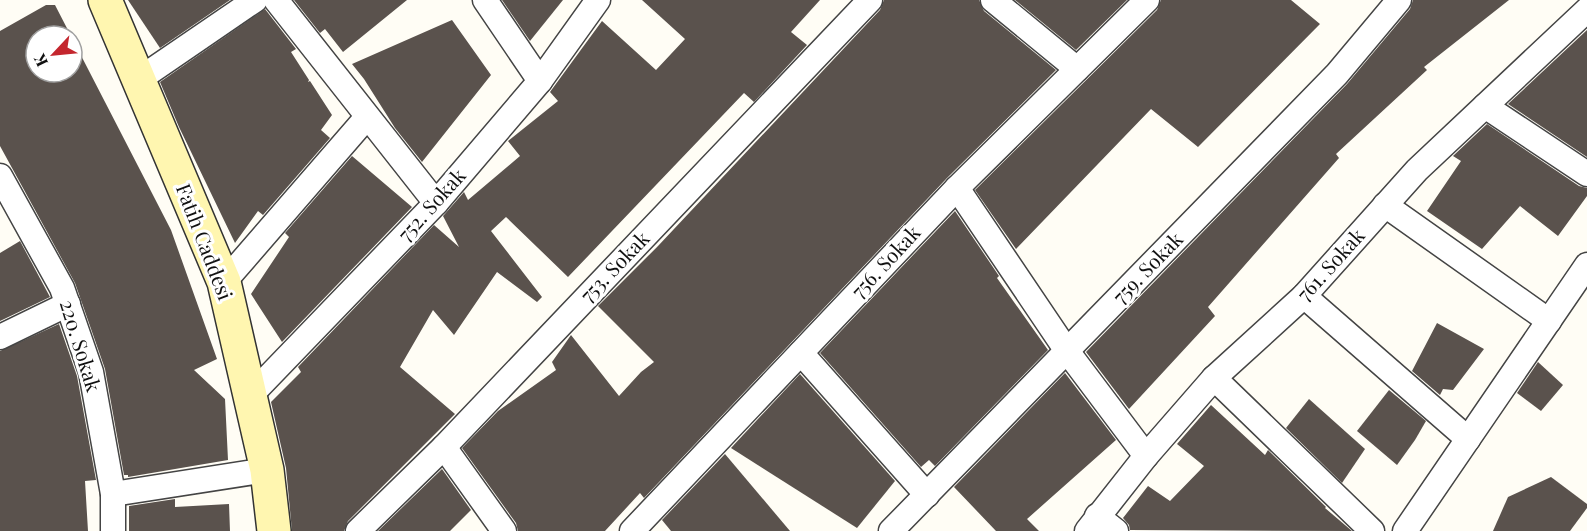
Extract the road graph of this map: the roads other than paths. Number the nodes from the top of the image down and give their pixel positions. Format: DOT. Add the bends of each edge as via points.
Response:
graph roads {
  1 [pos="105,0"];
  2 [pos="255,0"];
  3 [pos="276,0"];
  4 [pos="484,0"];
  5 [pos="598,0"];
  6 [pos="870,0"];
  7 [pos="993,0"];
  8 [pos="1147,0"];
  9 [pos="1399,0"];
  10 [pos="1587,10"];
  11 [pos="1077,69"];
  12 [pos="138,80"];
  13 [pos="540,81"];
  14 [pos="1485,106"];
  15 [pos="367,117"];
  16 [pos="1587,174"];
  17 [pos="0,176"];
  18 [pos="957,188"];
  19 [pos="436,203"];
  20 [pos="1385,205"];
  21 [pos="1587,265"];
  22 [pos="224,282"];
  23 [pos="1305,296"];
  24 [pos="68,304"];
  25 [pos="1549,321"];
  26 [pos="0,337"];
  27 [pos="1067,351"];
  28 [pos="801,353"];
  29 [pos="1214,378"];
  30 [pos="250,396"];
  31 [pos="1468,440"];
  32 [pos="444,447"];
  33 [pos="1146,456"];
  34 [pos="267,471"];
  35 [pos="113,494"];
  36 [pos="927,495"];
  37 [pos="1092,524"];
  38 [pos="113,531"];
  39 [pos="274,531"];
  40 [pos="358,531"];
  41 [pos="504,531"];
  42 [pos="632,531"];
  43 [pos="891,531"];
  44 [pos="1116,531"];
  45 [pos="1372,531"];
  46 [pos="1405,531"];
  1 -- 12 [label="main road, Fatih Caddesi"];
  2 -- 12 [label="street"];
  3 -- 15 [label="street"];
  4 -- 13 [label="street"];
  5 -- 13 [label="street, 752. Sokak"];
  6 -- 32 [label="street, 753. Sokak"];
  7 -- 11 [label="street"];
  8 -- 11 [label="street, 756. Sokak"];
  9 -- 27 [label="street, 759. Sokak" via="1337,74"];
  10 -- 14 [label="street, 761. Sokak"];
  11 -- 18 [label="street, 756. Sokak"];
  12 -- 22 [label="main road, Fatih Caddesi"];
  13 -- 19 [label="street, 752. Sokak"];
  14 -- 16 [label="street"];
  14 -- 20 [label="street, 761. Sokak" via="1416,170"];
  15 -- 19 [label="street"];
  15 -- 22 [label="street"];
  17 -- 24 [label="street, 220. Sokak"];
  18 -- 27 [label="street"];
  18 -- 28 [label="street, 756. Sokak"];
  19 -- 30 [label="street, 752. Sokak"];
  20 -- 23 [label="street, 761. Sokak"];
  20 -- 25 [label="street"];
  21 -- 25 [label="street"];
  22 -- 30 [label="main road, Fatih Caddesi"];
  23 -- 29 [label="street, 761. Sokak"];
  23 -- 31 [label="street"];
  24 -- 26 [label="street"];
  24 -- 35 [label="street, 220. Sokak" via="91,372"];
  25 -- 31 [label="street"];
  27 -- 33 [label="street"];
  27 -- 36 [label="street, 759. Sokak"];
  28 -- 36 [label="street"];
  28 -- 42 [label="street, 756. Sokak"];
  29 -- 33 [label="street, 761. Sokak"];
  29 -- 45 [label="street"];
  30 -- 34 [label="main road, Fatih Caddesi"];
  31 -- 46 [label="street"];
  32 -- 40 [label="street, 753. Sokak"];
  32 -- 41 [label="street"];
  33 -- 37 [label="street, 761. Sokak"];
  34 -- 35 [label="street"];
  34 -- 39 [label="main road, Fatih Caddesi"];
  35 -- 38 [label="street, 220. Sokak"];
  36 -- 43 [label="street, 759. Sokak"];
  37 -- 44 [label="street"];
}
